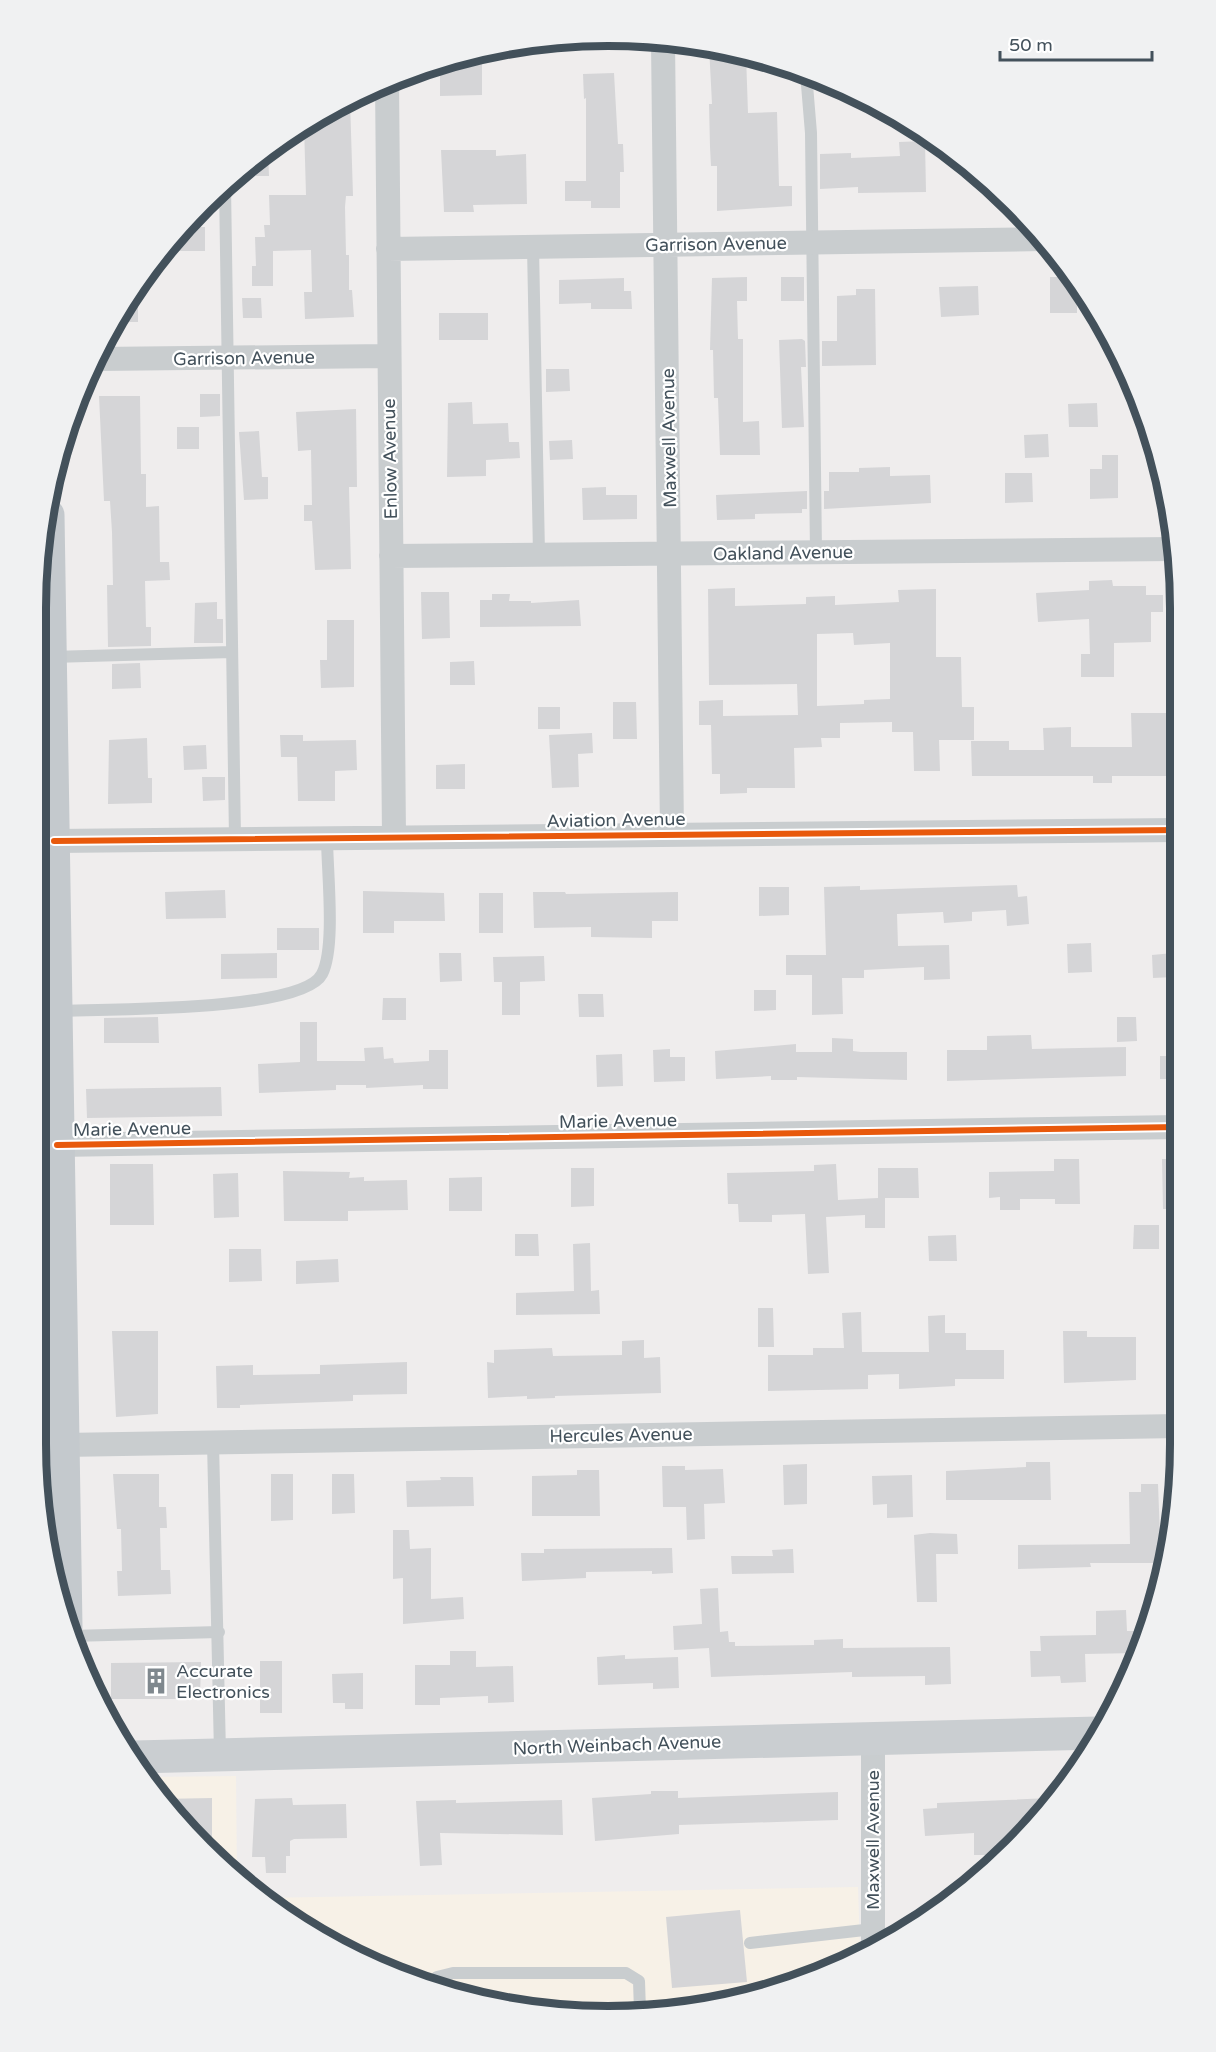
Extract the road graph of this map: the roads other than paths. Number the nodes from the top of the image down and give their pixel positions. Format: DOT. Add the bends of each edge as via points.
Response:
graph roads {
  1 [pos="663,50"];
  2 [pos="807,83"];
  3 [pos="387,92"];
  4 [pos="225,198"];
  5 [pos="1031,239"];
  6 [pos="811,243"];
  7 [pos="666,245"];
  8 [pos="533,247"];
  9 [pos="388,249"];
  10 [pos="389,356"];
  11 [pos="229,358"];
  12 [pos="105,359"];
  13 [pos="1166,549"];
  14 [pos="816,553"];
  15 [pos="538,554"];
  16 [pos="670,554"];
  17 [pos="391,556"];
  18 [pos="49,563"];
  19 [pos="232,652"];
  20 [pos="50,657"];
  21 [pos="1170,830"];
  22 [pos="672,834"];
  23 [pos="394,837"];
  24 [pos="235,838"];
  25 [pos="327,838"];
  26 [pos="54,841"];
  27 [pos="56,1011"];
  28 [pos="1170,1127"];
  29 [pos="57,1145"];
  30 [pos="1170,1426"];
  31 [pos="213,1442"];
  32 [pos="63,1445"];
  33 [pos="65,1586"];
  34 [pos="219,1632"];
  35 [pos="80,1636"];
  36 [pos="1089,1733"];
  37 [pos="873,1738"];
  38 [pos="220,1756"];
  39 [pos="142,1757"];
  40 [pos="877,1935"];
  41 [pos="750,1943"];
  42 [pos="436,1978"];
  43 [pos="640,2004"];
  1 -- 7 [label="street, Maxwell Avenue"];
  2 -- 6 [label="lane"];
  3 -- 9 [label="street, Enlow Avenue"];
  4 -- 11 [label="lane"];
  5 -- 6 [label="street, Garrison Avenue"];
  6 -- 7 [label="street, Garrison Avenue"];
  6 -- 14 [label="lane"];
  7 -- 8 [label="street, Garrison Avenue"];
  7 -- 16 [label="street, Maxwell Avenue"];
  8 -- 9 [label="street, Garrison Avenue"];
  8 -- 15 [label="lane"];
  9 -- 10 [label="street, Enlow Avenue"];
  10 -- 11 [label="street, Garrison Avenue"];
  10 -- 17 [label="street, Enlow Avenue"];
  11 -- 12 [label="street, Garrison Avenue"];
  11 -- 19 [label="lane"];
  13 -- 14 [label="street, Oakland Avenue"];
  14 -- 16 [label="street, Oakland Avenue"];
  15 -- 16 [label="street, Oakland Avenue"];
  15 -- 17 [label="street, Oakland Avenue"];
  16 -- 22 [label="street, Maxwell Avenue"];
  17 -- 23 [label="street, Enlow Avenue"];
  18 -- 20 [label="main road"];
  19 -- 20 [label="lane"];
  19 -- 24 [label="lane"];
  20 -- 26 [label="main road"];
  21 -- 22 [label="street, Aviation Avenue"];
  22 -- 23 [label="street, Aviation Avenue"];
  23 -- 25 [label="street, Aviation Avenue"];
  24 -- 25 [label="street, Aviation Avenue"];
  24 -- 26 [label="street, Aviation Avenue"];
  25 -- 27 [label="lane" via="326,958 322,975 311,987 255,1001"];
  26 -- 27 [label="main road"];
  27 -- 29 [label="main road"];
  28 -- 29 [label="street, Marie Avenue"];
  29 -- 32 [label="main road"];
  30 -- 31 [label="street, Hercules Avenue"];
  31 -- 32 [label="street, Hercules Avenue"];
  31 -- 34 [label="lane"];
  32 -- 33 [label="main road"];
  34 -- 35 [label="lane"];
  34 -- 38 [label="lane"];
  36 -- 37 [label="main road, North Weinbach Avenue"];
  37 -- 38 [label="main road, North Weinbach Avenue"];
  37 -- 40 [label="street, Maxwell Avenue"];
  38 -- 39 [label="main road, North Weinbach Avenue"];
  40 -- 41 [label="lane"];
  42 -- 43 [label="lane" via="453,1973 626,1973 639,1981"];
}
